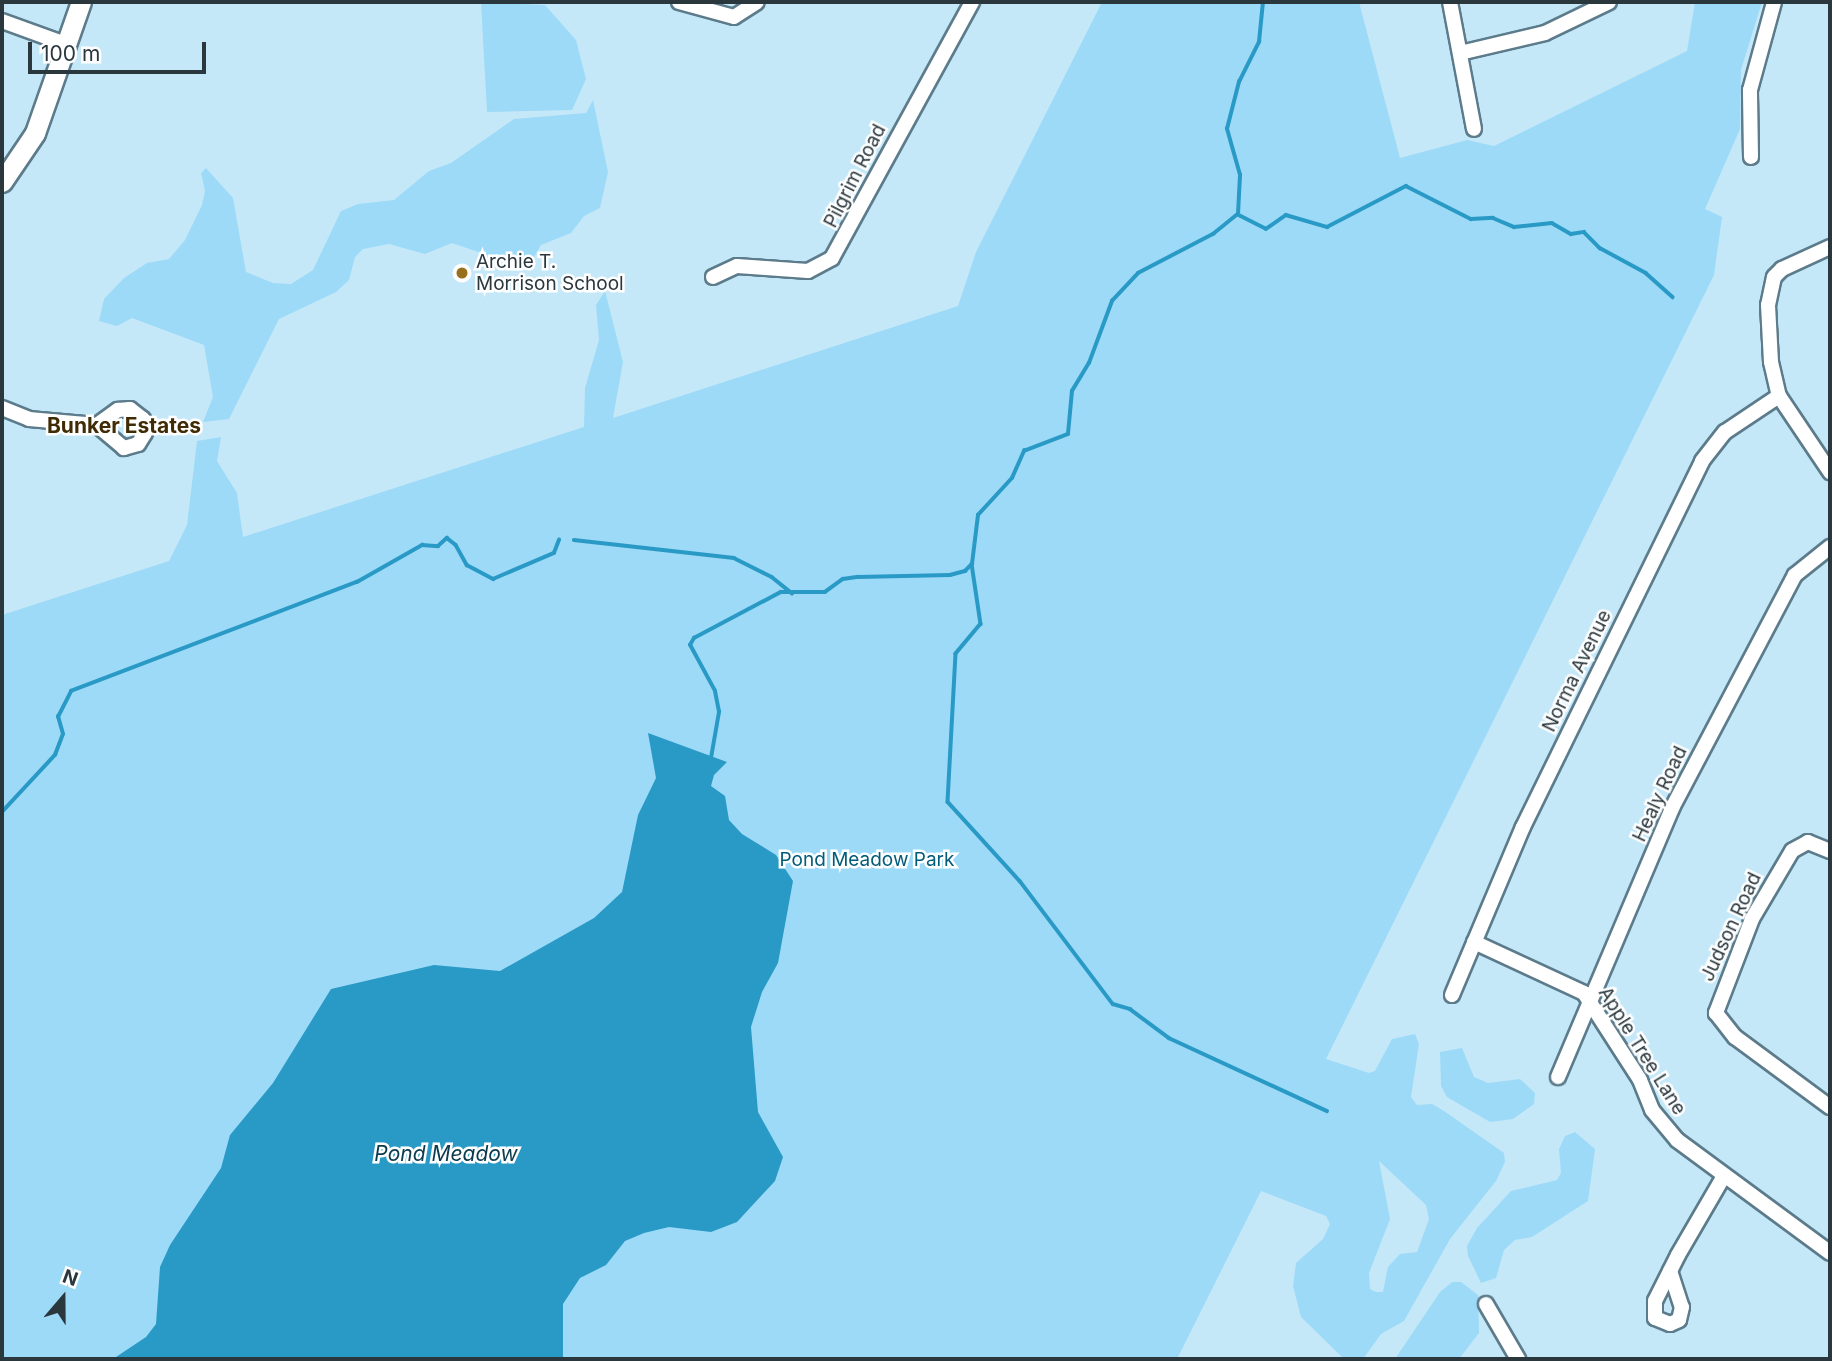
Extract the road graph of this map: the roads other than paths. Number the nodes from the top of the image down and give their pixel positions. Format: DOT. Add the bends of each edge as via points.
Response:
graph roads {
  1 [pos="81,2"];
  2 [pos="679,2"];
  3 [pos="757,2"];
  4 [pos="972,2"];
  5 [pos="1450,2"];
  6 [pos="1609,2"];
  7 [pos="1774,2"];
  8 [pos="2,21"];
  9 [pos="68,45"];
  10 [pos="1460,53"];
  11 [pos="1474,129"];
  12 [pos="1751,157"];
  13 [pos="2,182"];
  14 [pos="1830,247"];
  15 [pos="713,277"];
  16 [pos="1779,396"];
  17 [pos="2,408"];
  18 [pos="97,425"];
  19 [pos="1830,472"];
  20 [pos="1830,547"];
  21 [pos="1830,851"];
  22 [pos="1475,942"];
  23 [pos="1452,995"];
  24 [pos="1591,1004"];
  25 [pos="1558,1077"];
  26 [pos="1830,1107"];
  27 [pos="1724,1176"];
  28 [pos="1830,1253"];
  29 [pos="1670,1271"];
  30 [pos="1486,1304"];
  31 [pos="1518,1359"];
  1 -- 9 [label="main road"];
  2 -- 3 [label="street" via="734,17"];
  4 -- 15 [label="street, Pilgrim Road" via="832,258 808,271 737,266"];
  5 -- 10 [label="street"];
  6 -- 10 [label="street" via="1545,33"];
  7 -- 12 [label="street" via="1750,90"];
  8 -- 9 [label="street"];
  9 -- 13 [label="main road" via="35,133"];
  10 -- 11 [label="street"];
  14 -- 16 [label="street" via="1799,258 1774,277 1769,326"];
  16 -- 19 [label="street"];
  16 -- 22 [label="street, Norma Avenue" via="1726,432 1702,461 1552,768"];
  17 -- 18 [label="street" via="29,419"];
  20 -- 24 [label="street, Healy Road" via="1795,575 1772,615 1672,808"];
  21 -- 26 [label="street, Judson Road" via="1808,842 1792,851 1768,887 1716,1013 1735,1037"];
  22 -- 23 [label="street, Norma Avenue"];
  22 -- 24 [label="street, Apple Tree Lane" via="1571,984"];
  24 -- 25 [label="street, Healy Road"];
  24 -- 27 [label="street, Apple Tree Lane" via="1640,1080 1652,1110 1677,1140"];
  27 -- 28 [label="street, Apple Tree Lane"];
  27 -- 29 [label="street"];
  30 -- 31 [label="street"];
}
